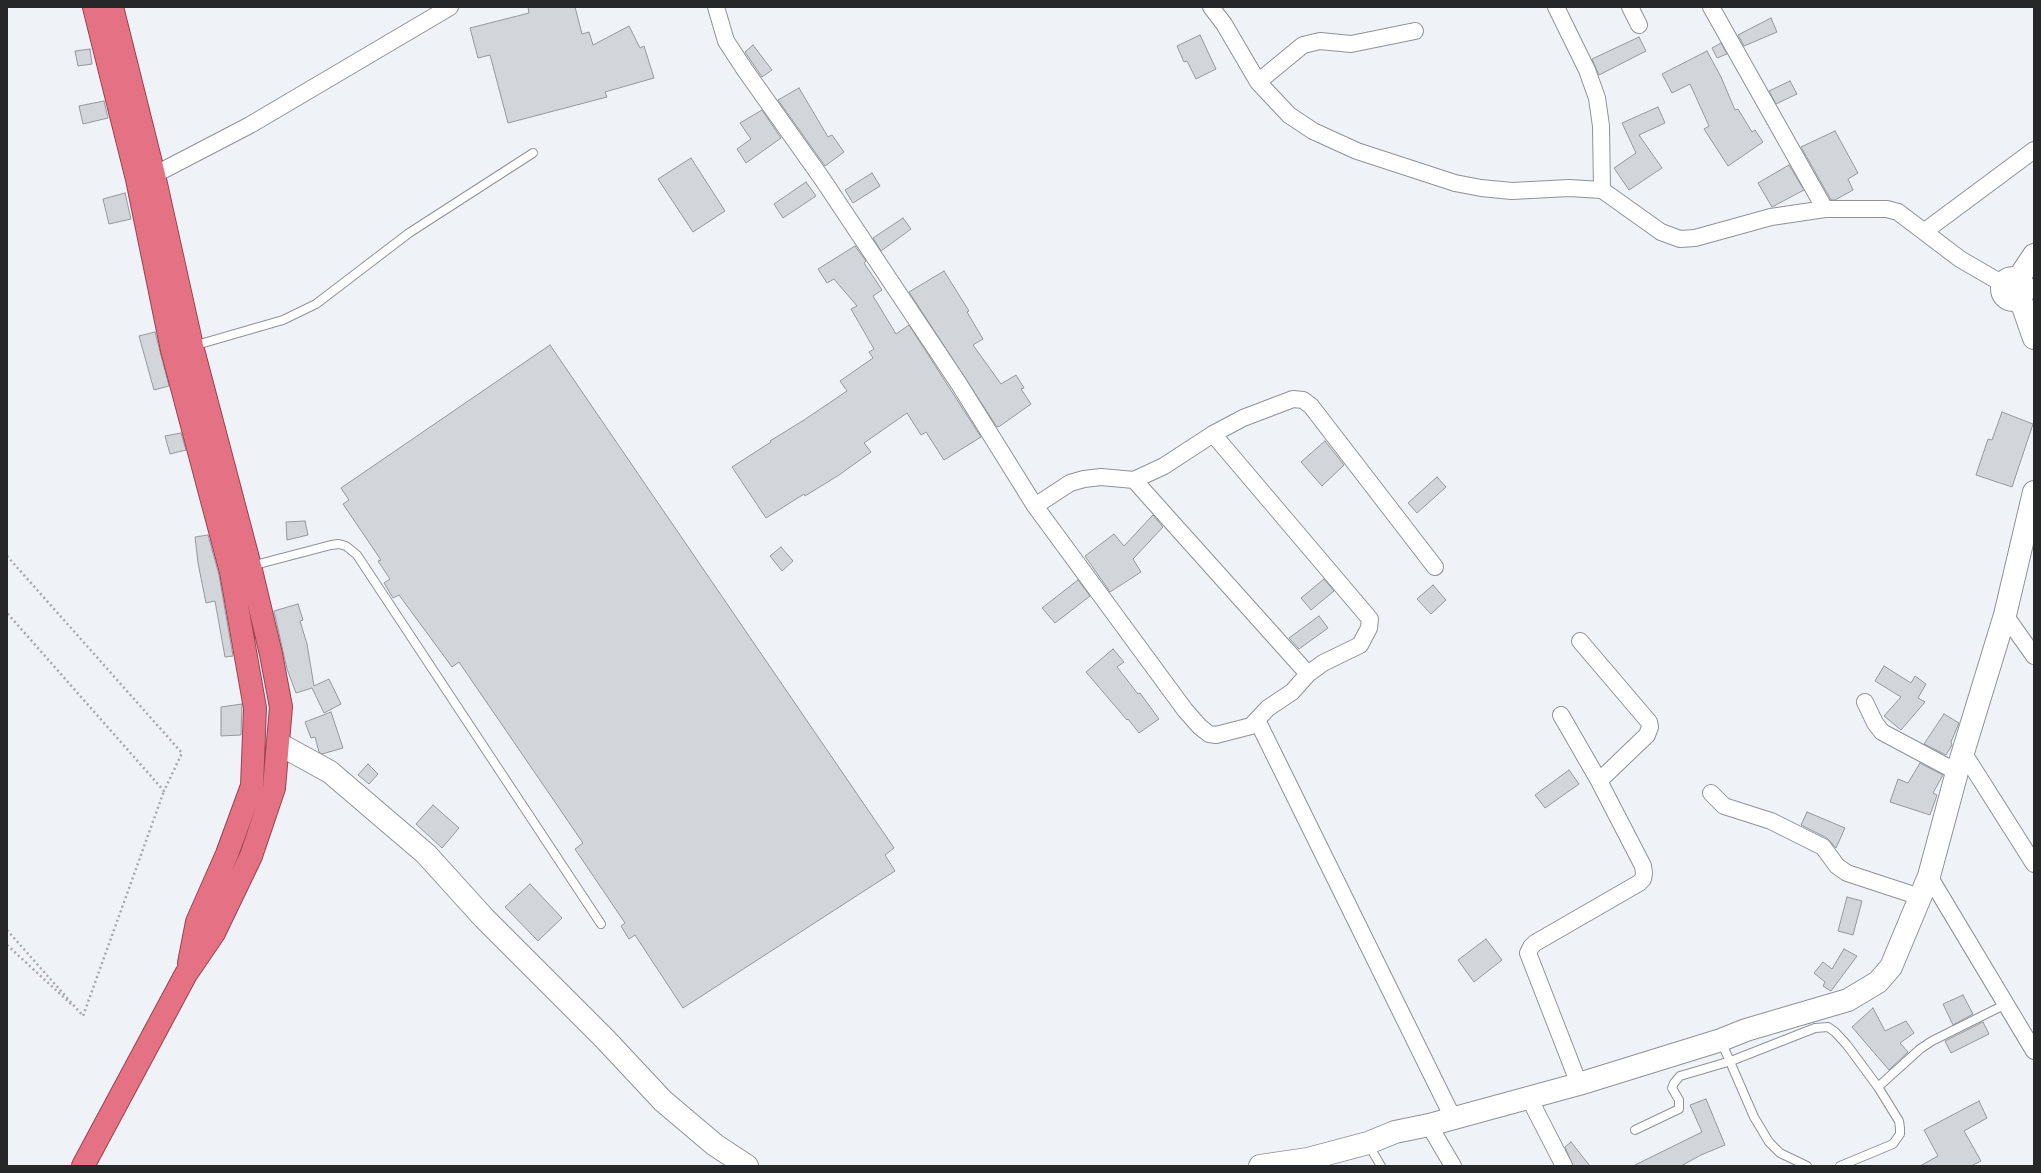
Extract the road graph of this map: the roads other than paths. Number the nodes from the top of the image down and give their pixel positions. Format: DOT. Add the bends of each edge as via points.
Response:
graph roads {
  1 [pos="94,7"];
  2 [pos="112,7"];
  3 [pos="450,7"];
  4 [pos="716,7"];
  5 [pos="1211,7"];
  6 [pos="1556,7"];
  7 [pos="1630,7"];
  8 [pos="1711,7"];
  9 [pos="1640,25"];
  10 [pos="1415,31"];
  11 [pos="1258,82"];
  12 [pos="2034,150"];
  13 [pos="533,153"];
  14 [pos="154,175"];
  15 [pos="1602,190"];
  16 [pos="1825,209"];
  17 [pos="1925,232"];
  18 [pos="2034,255"];
  19 [pos="2014,287"];
  20 [pos="2034,338"];
  21 [pos="192,346"];
  22 [pos="1213,434"];
  23 [pos="1134,480"];
  24 [pos="2034,492"];
  25 [pos="1035,506"];
  26 [pos="250,566"];
  27 [pos="1435,567"];
  28 [pos="2005,615"];
  29 [pos="1580,642"];
  30 [pos="2034,656"];
  31 [pos="1308,674"];
  32 [pos="1865,702"];
  33 [pos="1561,714"];
  34 [pos="1257,720"];
  35 [pos="279,744"];
  36 [pos="1964,752"];
  37 [pos="1957,772"];
  38 [pos="1599,781"];
  39 [pos="252,786"];
  40 [pos="274,788"];
  41 [pos="1711,793"];
  42 [pos="2034,864"];
  43 [pos="1929,876"];
  44 [pos="1920,897"];
  45 [pos="601,924"];
  46 [pos="186,974"];
  47 [pos="2006,1004"];
  48 [pos="2029,1032"];
  49 [pos="1721,1040"];
  50 [pos="2034,1050"];
  51 [pos="1731,1061"];
  52 [pos="1579,1084"];
  53 [pos="1878,1087"];
  54 [pos="1528,1096"];
  55 [pos="1453,1118"];
  56 [pos="1429,1125"];
  57 [pos="1635,1130"];
  58 [pos="1368,1143"];
  59 [pos="83,1166"];
  60 [pos="747,1166"];
  61 [pos="1260,1166"];
  62 [pos="1381,1166"];
  63 [pos="1453,1166"];
  64 [pos="1564,1166"];
  65 [pos="1807,1166"];
  66 [pos="1840,1166"];
  1 -- 39 [label="highway" via="137,179 172,350 231,572 255,708"];
  2 -- 14 [label="highway"];
  3 -- 14 [label="street" via="250,125"];
  4 -- 25 [label="street" via="726,41 912,313"];
  5 -- 11 [label="street"];
  6 -- 15 [label="street" via="1587,70 1597,98 1601,126"];
  7 -- 9 [label="street"];
  8 -- 16 [label="street"];
  10 -- 11 [label="street" via="1351,44 1320,41 1303,45"];
  11 -- 15 [label="street" via="1289,115 1313,131 1357,151 1455,183 1512,191 1569,188"];
  12 -- 17 [label="street"];
  13 -- 21 [label="lane" via="408,233 316,304 283,320"];
  14 -- 21 [label="highway"];
  15 -- 16 [label="street" via="1661,232 1680,239 1695,238 1771,217"];
  16 -- 17 [label="street" via="1887,208 1898,212"];
  17 -- 19 [label="street" via="1960,259"];
  18 -- 19 [label="main road"];
  19 -- 20 [label="main road"];
  21 -- 26 [label="highway"];
  22 -- 23 [label="street" via="1164,466"];
  22 -- 27 [label="street" via="1243,418 1293,399 1303,400 1320,417"];
  22 -- 31 [label="street" via="1370,619 1369,628 1360,645 1323,663"];
  23 -- 25 [label="street" via="1101,477 1084,479 1064,486"];
  23 -- 31 [label="street"];
  24 -- 28 [label="main road"];
  25 -- 34 [label="street" via="1200,727 1209,734 1216,735 1251,726"];
  26 -- 35 [label="highway" via="271,654 280,706"];
  26 -- 45 [label="lane" via="339,544 357,555"];
  28 -- 30 [label="street"];
  28 -- 36 [label="main road"];
  29 -- 38 [label="street" via="1649,722 1650,727 1647,735"];
  31 -- 34 [label="street" via="1292,692 1268,708"];
  32 -- 37 [label="street" via="1882,732"];
  33 -- 38 [label="street"];
  34 -- 55 [label="street"];
  35 -- 40 [label="highway"];
  35 -- 60 [label="main road" via="330,772 426,854 484,918 663,1100 714,1145"];
  36 -- 37 [label="main road"];
  36 -- 42 [label="street"];
  37 -- 43 [label="main road"];
  38 -- 52 [label="street" via="1643,866 1643,879 1536,942 1528,953"];
  39 -- 40 [label="main road"];
  39 -- 46 [label="highway" via="227,854 197,922"];
  40 -- 46 [label="highway" via="251,856 214,933"];
  41 -- 44 [label="street" via="1724,806 1771,821 1822,847 1846,873"];
  43 -- 44 [label="main road"];
  43 -- 47 [label="street"];
  44 -- 49 [label="main road" via="1891,967 1878,982 1848,1000 1746,1030"];
  46 -- 59 [label="highway"];
  47 -- 48 [label="street"];
  47 -- 53 [label="lane" via="1932,1041"];
  48 -- 50 [label="street"];
  49 -- 51 [label="lane"];
  49 -- 52 [label="main road"];
  51 -- 53 [label="lane" via="1814,1028 1828,1028 1847,1045"];
  51 -- 57 [label="lane" via="1680,1076 1672,1088 1679,1100 1679,1109"];
  51 -- 65 [label="lane" via="1754,1117 1769,1142 1780,1153"];
  52 -- 54 [label="main road"];
  53 -- 66 [label="lane" via="1899,1121 1900,1134 1893,1144"];
  54 -- 55 [label="main road"];
  54 -- 64 [label="street"];
  55 -- 56 [label="main road"];
  56 -- 58 [label="main road" via="1395,1132"];
  56 -- 63 [label="street"];
  58 -- 61 [label="main road" via="1308,1159"];
  58 -- 62 [label="lane"];
}
